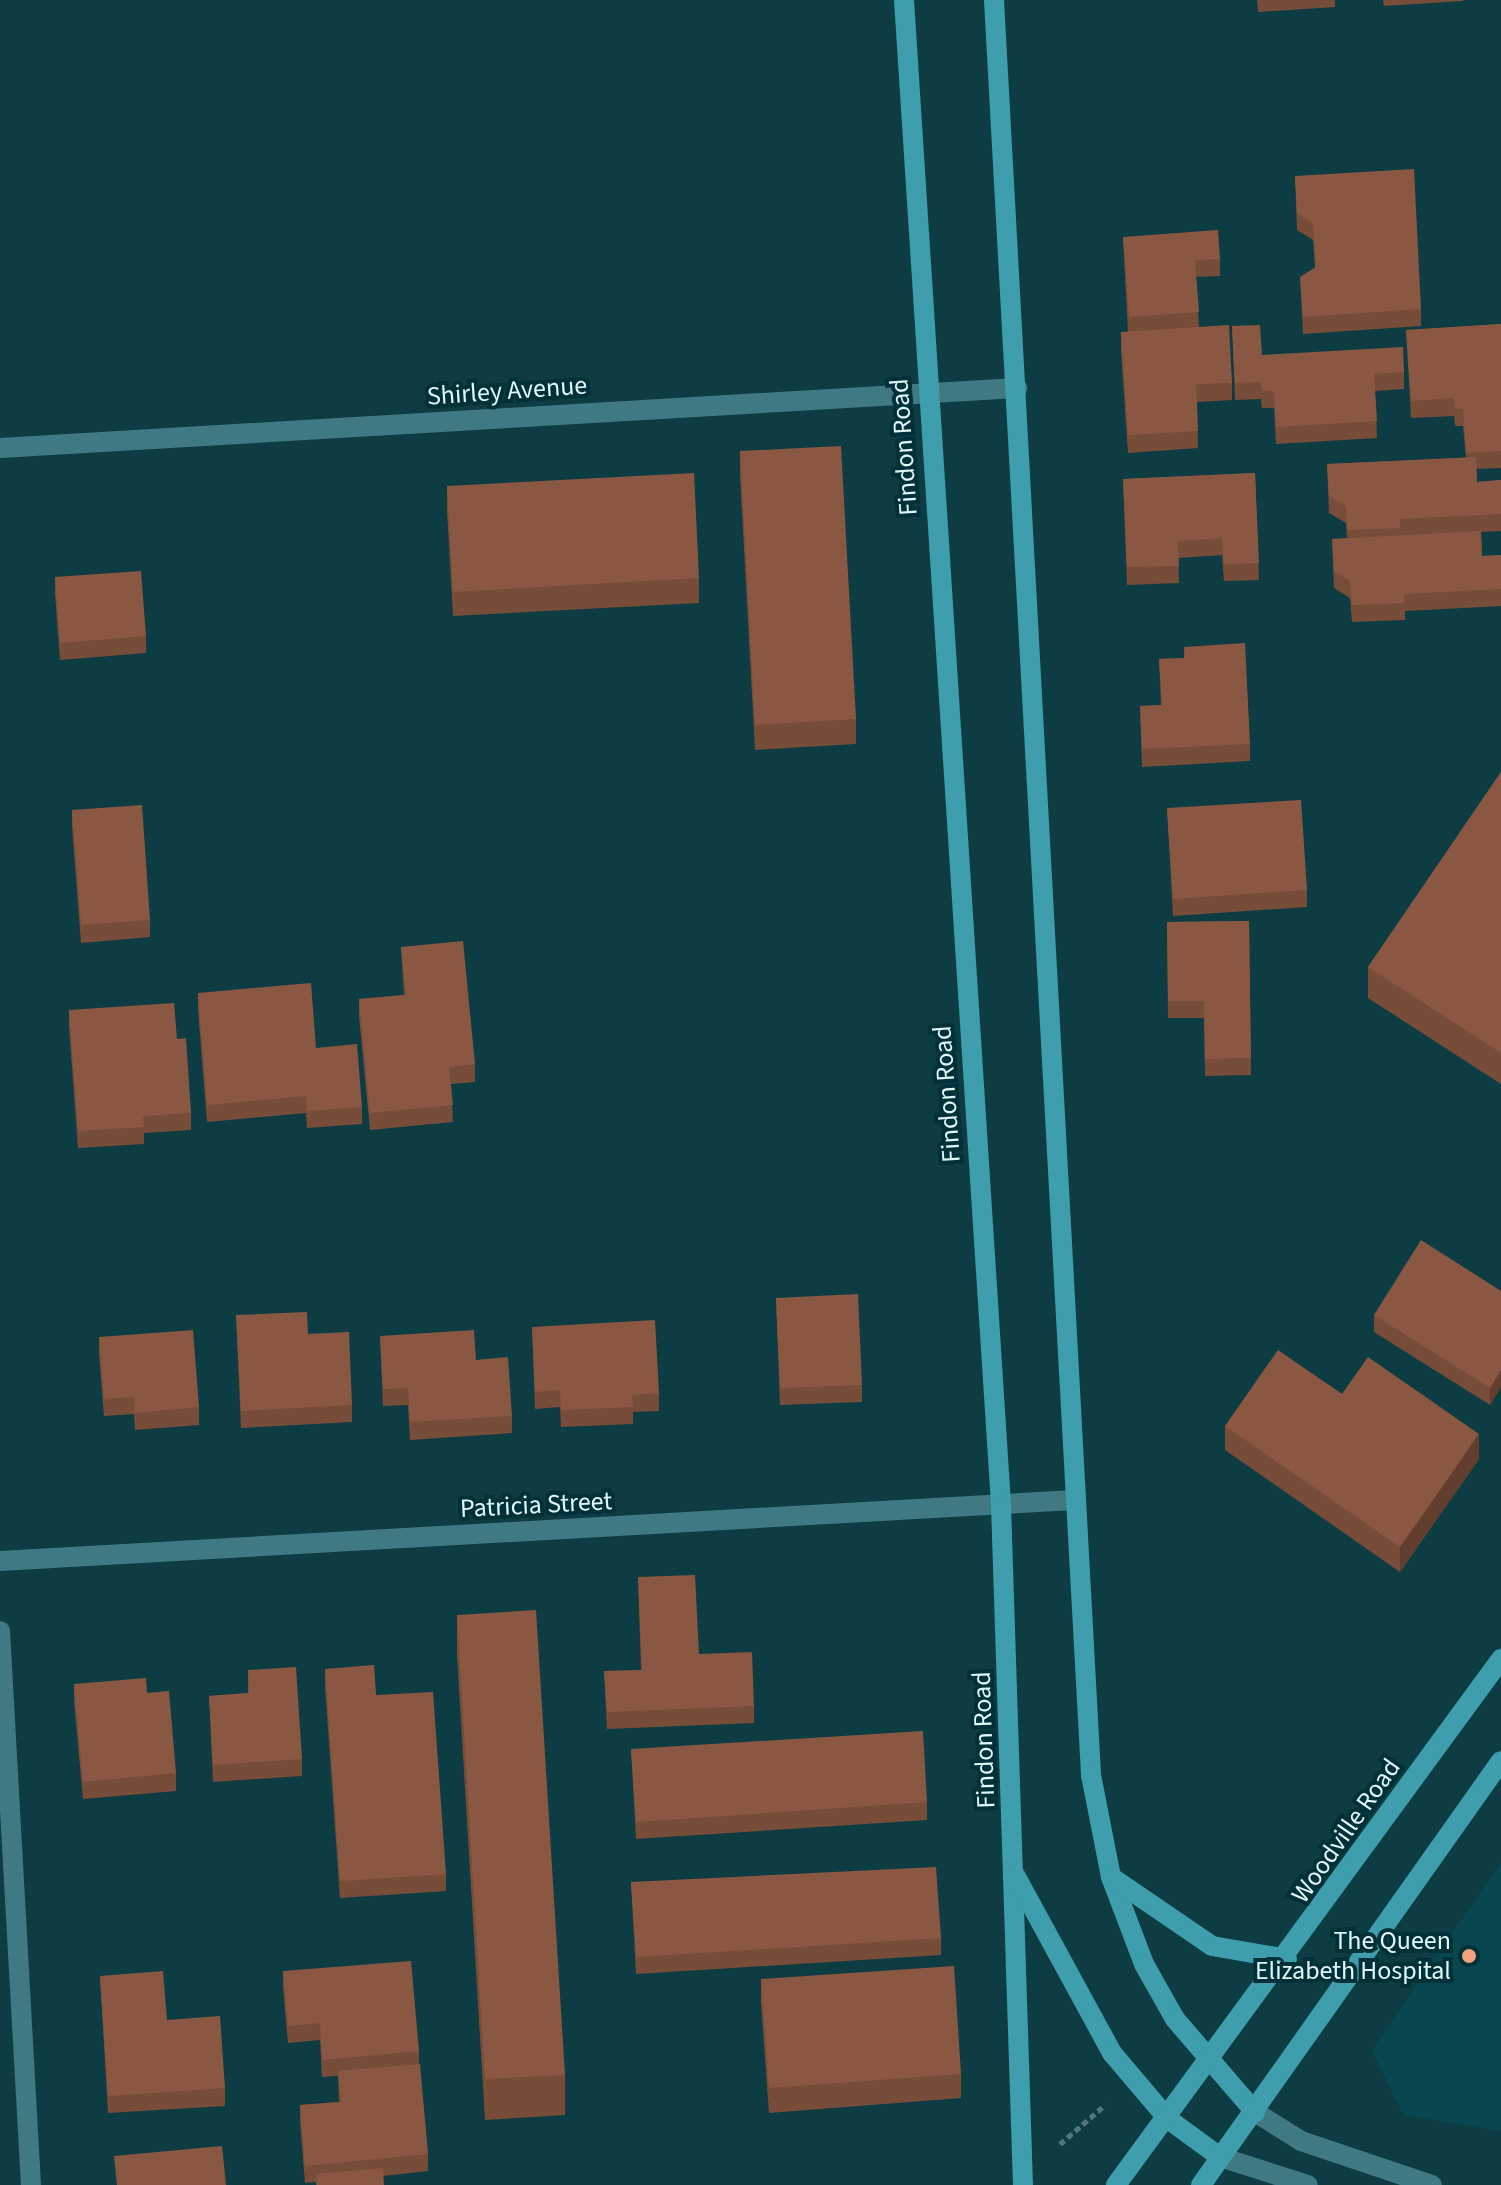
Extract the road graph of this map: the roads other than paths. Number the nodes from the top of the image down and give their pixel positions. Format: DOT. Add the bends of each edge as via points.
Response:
graph roads {
  1 [pos="904,0"];
  2 [pos="994,0"];
  3 [pos="1017,388"];
  4 [pos="926,393"];
  5 [pos="0,448"];
  6 [pos="1074,1500"];
  7 [pos="1001,1505"];
  8 [pos="0,1561"];
  9 [pos="0,1631"];
  10 [pos="1501,1659"];
  11 [pos="1501,1761"];
  12 [pos="1015,1875"];
  13 [pos="1111,1877"];
  14 [pos="1287,1959"];
  15 [pos="1210,2063"];
  16 [pos="1255,2112"];
  17 [pos="1168,2119"];
  18 [pos="1220,2157"];
  19 [pos="31,2185"];
  20 [pos="1023,2185"];
  21 [pos="1116,2185"];
  22 [pos="1201,2185"];
  23 [pos="1308,2185"];
  24 [pos="1432,2185"];
  1 -- 4 [label="main road, Findon Road"];
  2 -- 3 [label="main road"];
  3 -- 4 [label="street, Shirley Avenue"];
  3 -- 6 [label="main road"];
  4 -- 5 [label="street, Shirley Avenue"];
  4 -- 7 [label="main road, Findon Road"];
  6 -- 7 [label="street, Patricia Street"];
  6 -- 13 [label="main road" via="1091,1775"];
  7 -- 8 [label="street, Patricia Street"];
  7 -- 12 [label="main road, Findon Road"];
  9 -- 19 [label="street"];
  10 -- 14 [label="main road, Woodville Road"];
  11 -- 16 [label="main road"];
  12 -- 17 [label="main road" via="1112,2053"];
  12 -- 20 [label="main road, Findon Road" via="1011,1965"];
  13 -- 14 [label="main road" via="1212,1946"];
  13 -- 15 [label="main road" via="1168,2010"];
  14 -- 15 [label="main road, Woodville Road"];
  15 -- 16 [label="main road"];
  15 -- 17 [label="main road, Woodville Road"];
  16 -- 18 [label="main road"];
  16 -- 24 [label="street" via="1301,2141"];
  17 -- 18 [label="main road"];
  17 -- 21 [label="main road, Woodville Road"];
  18 -- 22 [label="main road"];
  18 -- 23 [label="street"];
}
